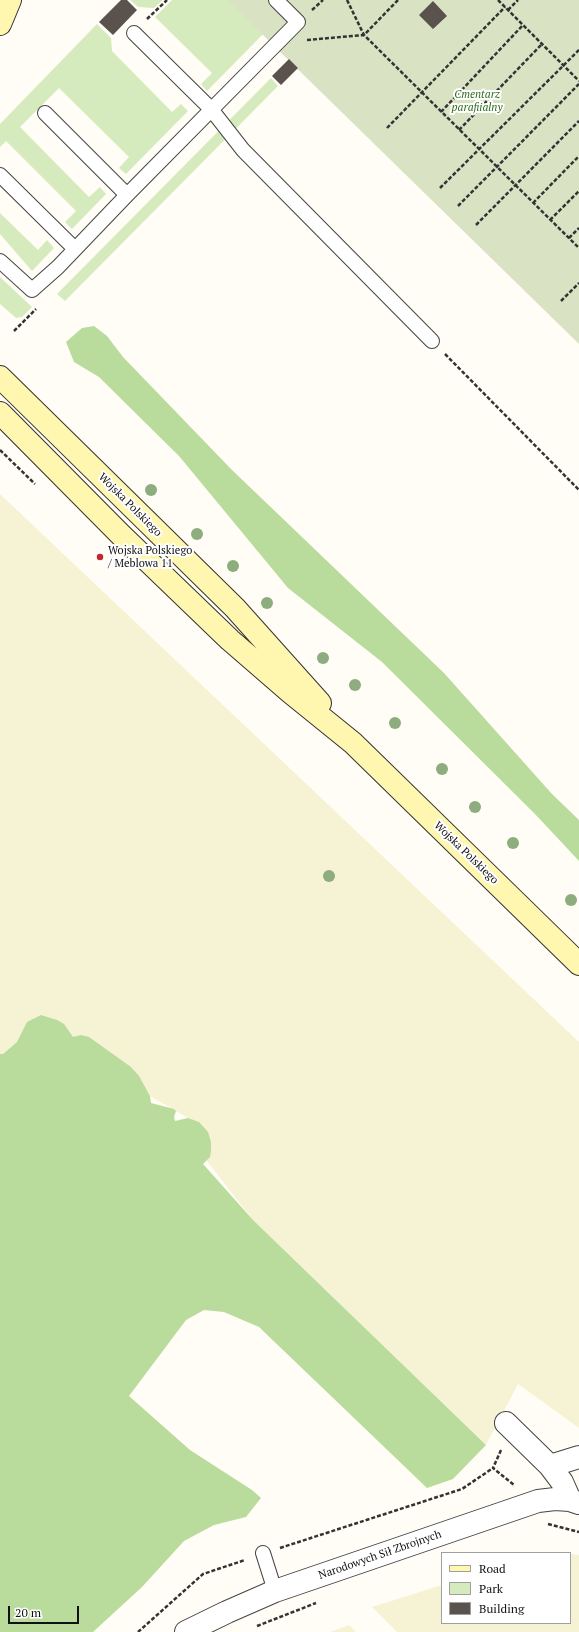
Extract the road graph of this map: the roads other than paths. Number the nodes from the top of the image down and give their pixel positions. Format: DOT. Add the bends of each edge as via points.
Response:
graph roads {
  1 [pos="10,0"];
  2 [pos="276,0"];
  3 [pos="0,24"];
  4 [pos="134,33"];
  5 [pos="211,109"];
  6 [pos="45,113"];
  7 [pos="0,175"];
  8 [pos="127,195"];
  9 [pos="74,248"];
  10 [pos="0,260"];
  11 [pos="432,341"];
  12 [pos="0,377"];
  13 [pos="0,413"];
  14 [pos="353,743"];
  15 [pos="579,964"];
  16 [pos="511,1428"];
  17 [pos="579,1456"];
  18 [pos="550,1466"];
  19 [pos="575,1501"];
  20 [pos="263,1553"];
  21 [pos="275,1591"];
  22 [pos="186,1632"];
  1 -- 3 [label="main road"];
  2 -- 5 [label="lane" via="298,22"];
  4 -- 5 [label="lane"];
  5 -- 8 [label="lane"];
  5 -- 11 [label="lane" via="243,150"];
  6 -- 8 [label="lane"];
  7 -- 9 [label="lane"];
  8 -- 9 [label="lane"];
  9 -- 10 [label="lane" via="58,267 32,290"];
  12 -- 14 [label="main road, Wojska Polskiego" via="235,608"];
  13 -- 14 [label="main road, Wojska Polskiego" via="230,640"];
  14 -- 15 [label="main road, Wojska Polskiego"];
  16 -- 18 [label="street"];
  17 -- 18 [label="street"];
  18 -- 19 [label="street"];
  19 -- 21 [label="street, Narodowych Sił Zbrojnych" via="538,1501"];
  20 -- 21 [label="lane"];
  21 -- 22 [label="street, Narodowych Sił Zbrojnych"];
}
